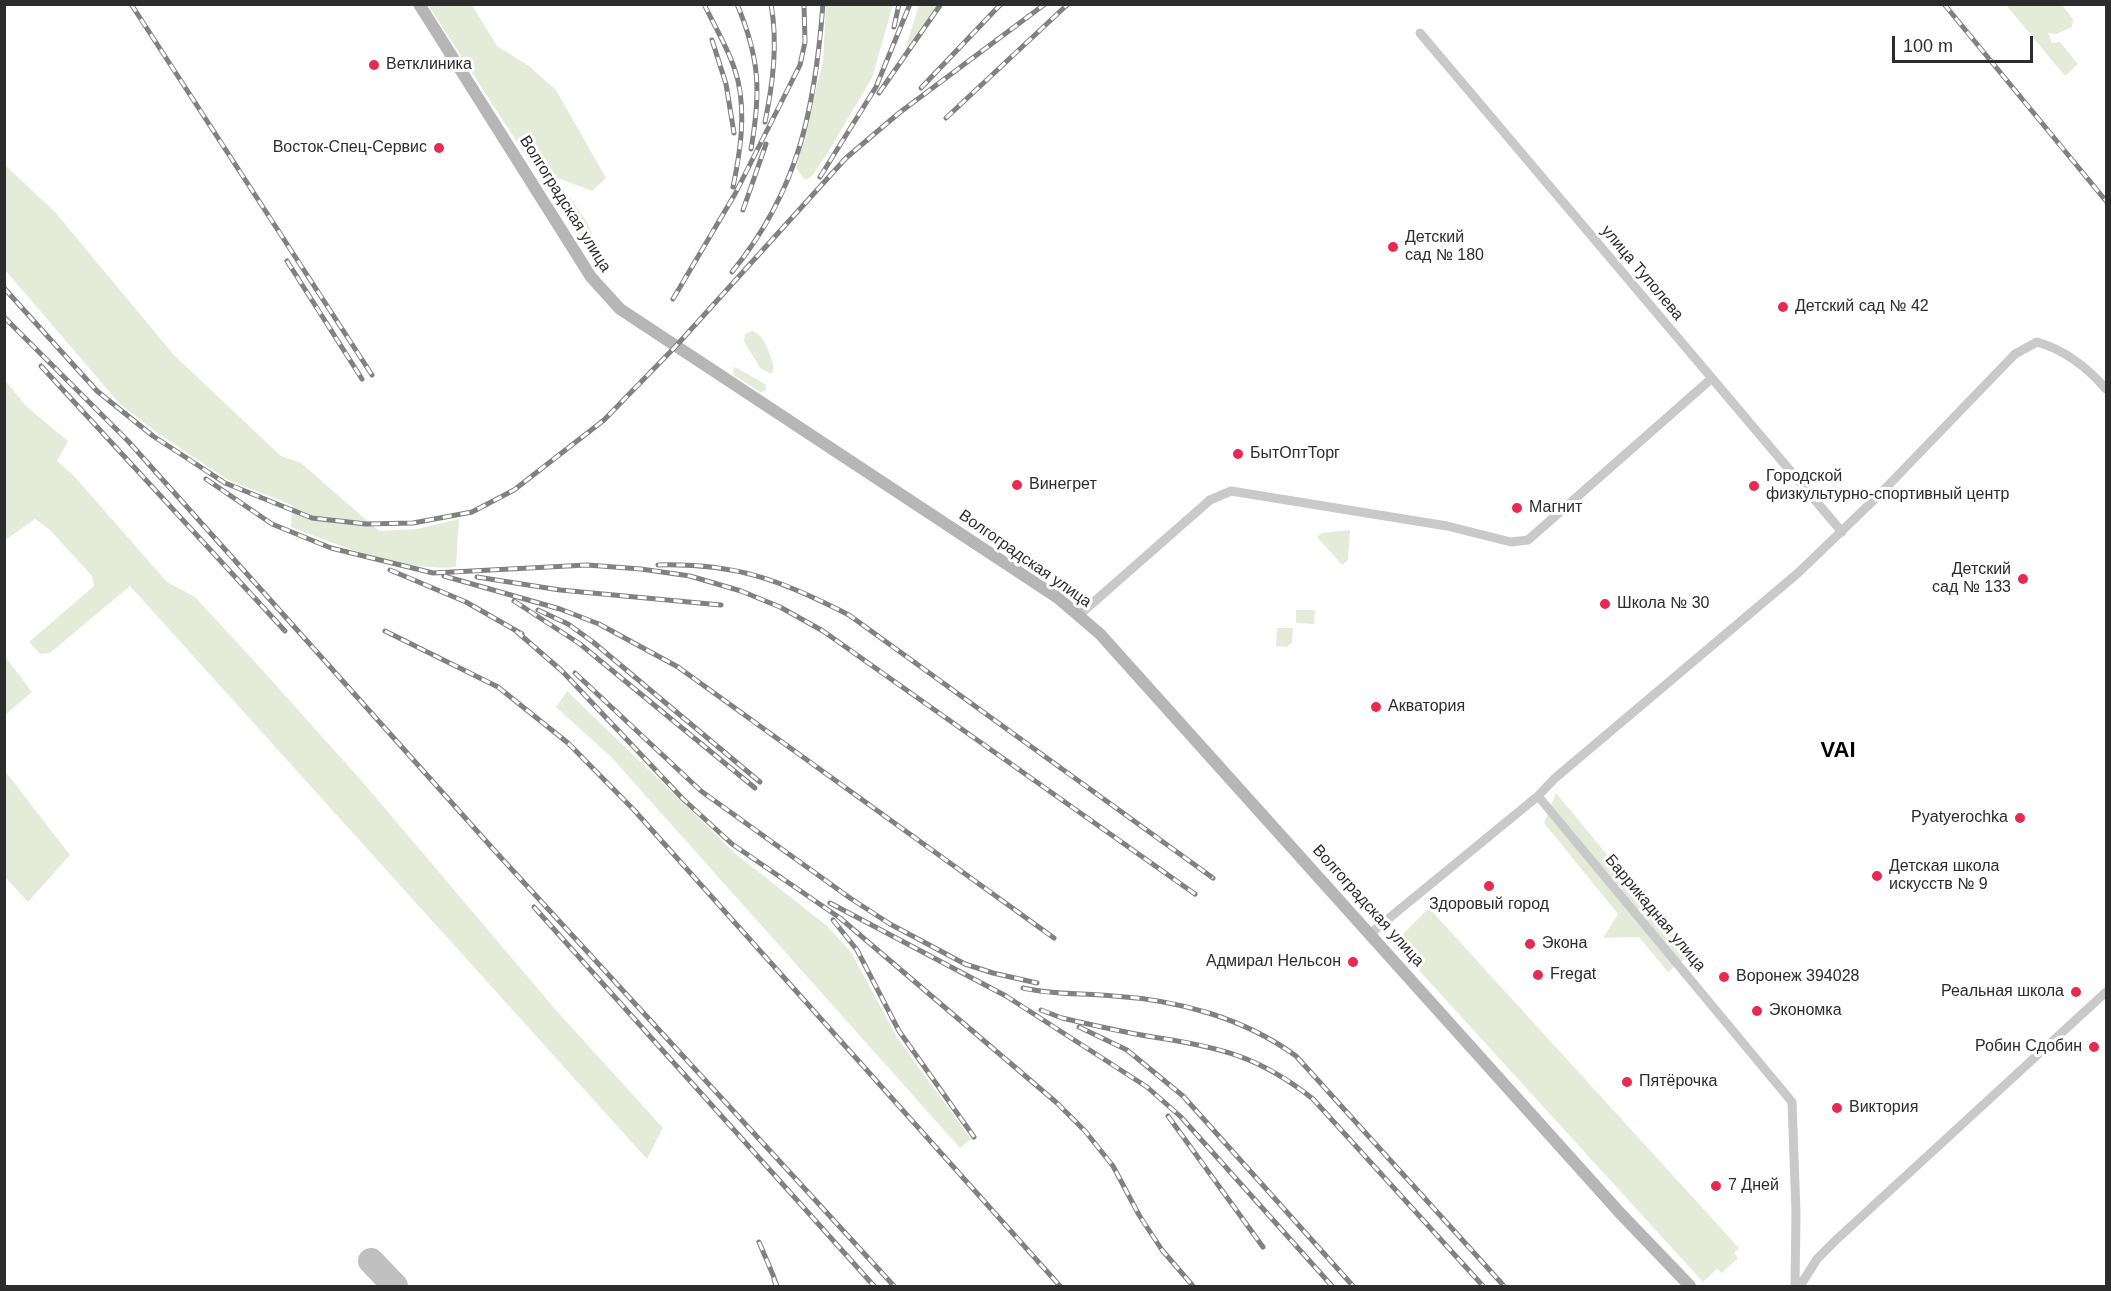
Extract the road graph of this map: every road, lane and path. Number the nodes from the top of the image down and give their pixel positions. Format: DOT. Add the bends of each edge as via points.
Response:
graph roads {
  1 [pos="419,4"];
  2 [pos="1420,33"];
  3 [pos="1711,379"];
  4 [pos="2106,389"];
  5 [pos="1842,532"];
  6 [pos="1079,615"];
  7 [pos="1538,796"];
  8 [pos="1371,933"];
  9 [pos="2106,992"];
  10 [pos="1690,1287"];
  11 [pos="1795,1287"];
  12 [pos="1800,1287"];
  1 -- 6 [label="main road, Волгоградская улица" via="591,277 620,309"];
  2 -- 3 [label="street, улица Туполева"];
  3 -- 5 [label="street, улица Туполева"];
  3 -- 6 [label="street" via="1528,540 1511,542 1447,526 1231,491 1210,500"];
  4 -- 5 [label="street" via="2081,364 2056,348 2037,342 2015,354"];
  5 -- 7 [label="street"];
  6 -- 8 [label="main road, Волгоградская улица"];
  7 -- 8 [label="street"];
  7 -- 11 [label="street, Баррикадная улица" via="1792,1102"];
  8 -- 10 [label="main road, Волгоградская улица"];
  9 -- 12 [label="street" via="1836,1240 1817,1259"];
}
